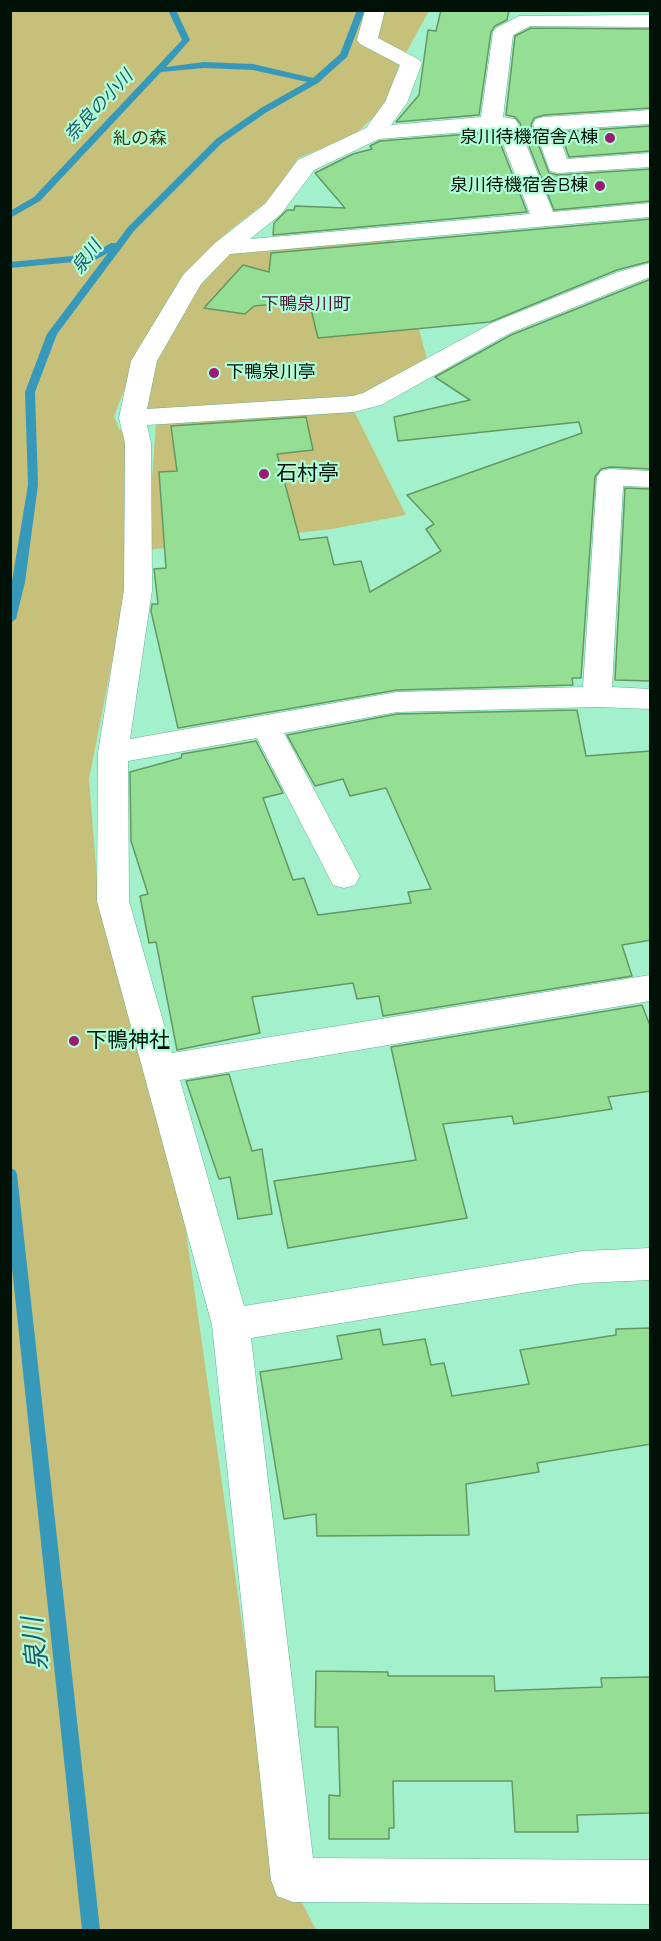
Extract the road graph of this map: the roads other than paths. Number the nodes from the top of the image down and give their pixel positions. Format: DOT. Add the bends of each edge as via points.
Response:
graph roads {
  1 [pos="375,10"];
  2 [pos="523,15"];
  3 [pos="651,21"];
  4 [pos="651,117"];
  5 [pos="491,123"];
  6 [pos="374,133"];
  7 [pos="651,160"];
  8 [pos="651,210"];
  9 [pos="544,219"];
  10 [pos="223,248"];
  11 [pos="651,270"];
  12 [pos="132,418"];
  13 [pos="651,479"];
  14 [pos="597,697"];
  15 [pos="651,699"];
  16 [pos="266,726"];
  17 [pos="113,753"];
  18 [pos="345,876"];
  19 [pos="651,988"];
  20 [pos="160,1069"];
  21 [pos="651,1264"];
  22 [pos="231,1325"];
  23 [pos="651,1882"];
  1 -- 6 [label="street" via="367,40 411,63 396,103"];
  2 -- 3 [label="street"];
  2 -- 5 [label="street" via="503,32"];
  4 -- 7 [label="street" via="544,124 558,166"];
  5 -- 6 [label="street"];
  5 -- 9 [label="street" via="507,124"];
  6 -- 10 [label="street" via="306,165 273,209"];
  8 -- 9 [label="street"];
  9 -- 10 [label="street"];
  10 -- 12 [label="street" via="191,280 144,362"];
  11 -- 12 [label="street" via="501,328 372,399 354,404"];
  12 -- 17 [label="street" via="138,443 138,590"];
  13 -- 14 [label="street" via="610,477"];
  14 -- 15 [label="street"];
  14 -- 16 [label="street" via="398,702"];
  16 -- 17 [label="street"];
  16 -- 18 [label="street"];
  17 -- 20 [label="street" via="113,901"];
  19 -- 20 [label="street"];
  20 -- 22 [label="street"];
  21 -- 22 [label="street" via="583,1267"];
  22 -- 23 [label="street" via="293,1880"];
}
